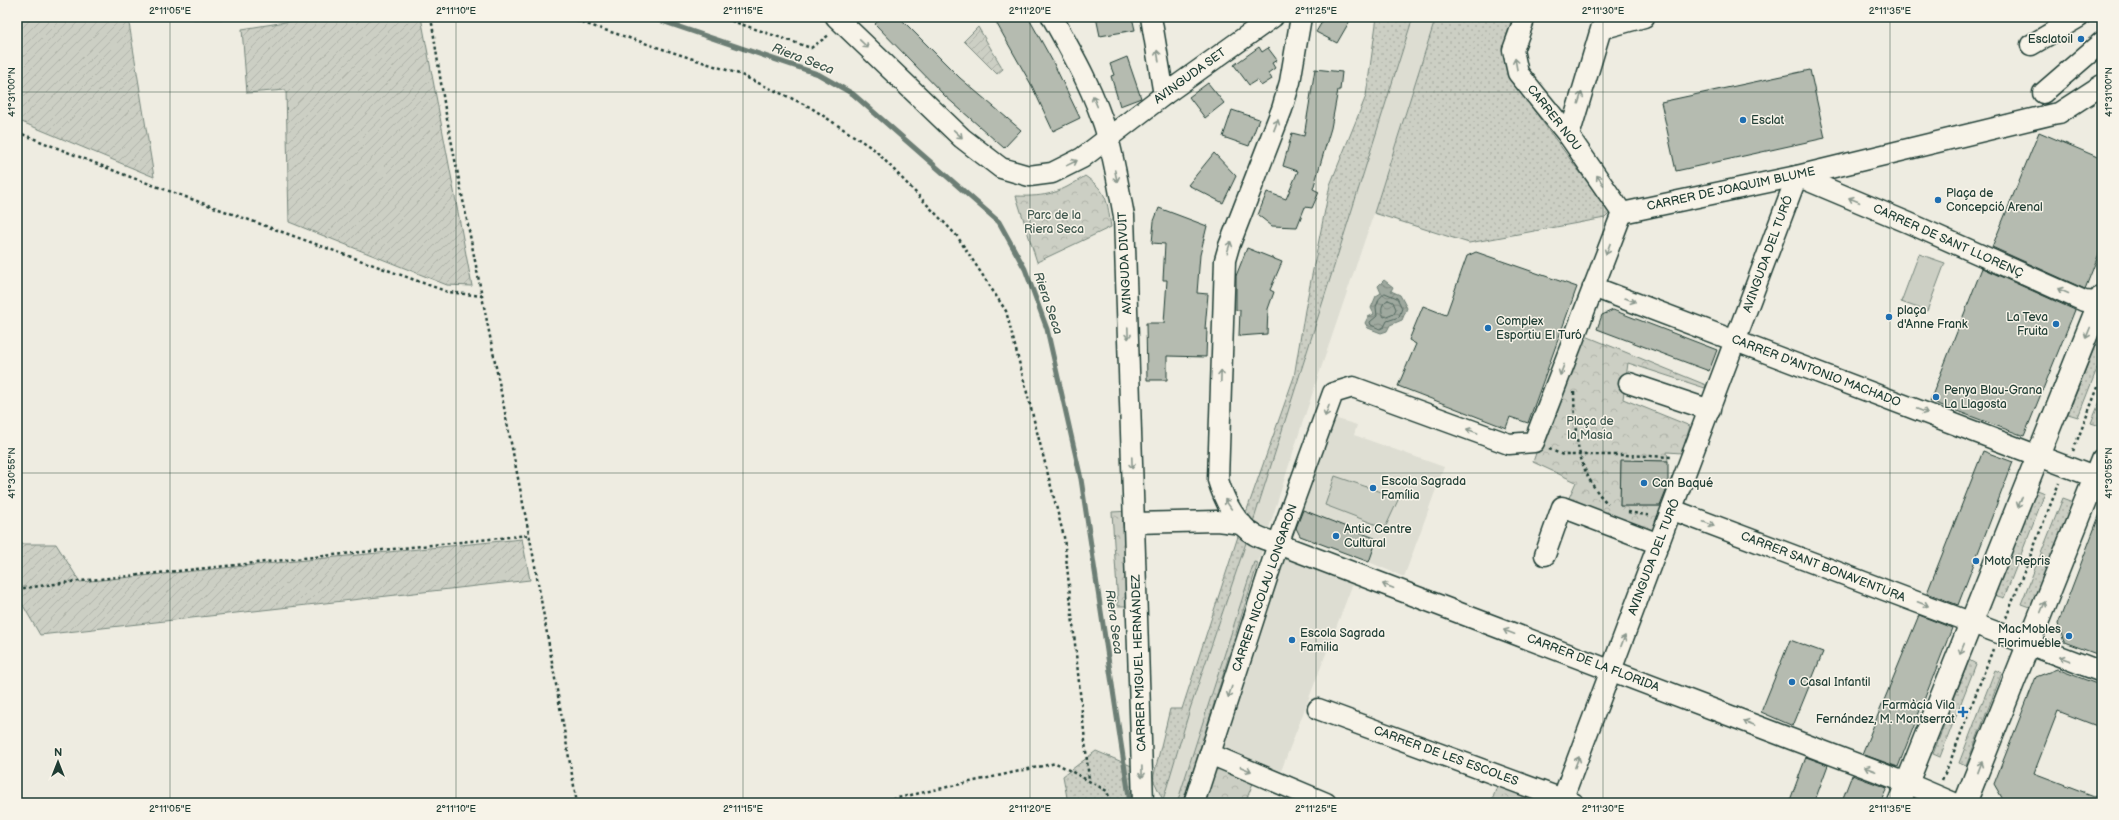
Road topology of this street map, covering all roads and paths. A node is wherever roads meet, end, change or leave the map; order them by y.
1 (431, 17) edge
2 (565, 17) edge
3 (720, 17) edge
4 (1052, 17) edge
5 (1151, 17) edge
6 (1273, 17) edge
7 (1301, 17) edge
8 (1525, 17) edge
9 (1644, 17) edge
10 (2079, 17) edge
11 (840, 21) edge
12 (2102, 42) edge
13 (2031, 44) dead end
14 (2101, 86) edge
15 (2043, 93) dead end
16 (1164, 95) junction
17 (17, 132) edge
18 (1569, 136) junction
19 (1108, 138) junction
20 (1797, 176) junction
21 (1622, 213) junction
22 (1594, 287) junction
23 (482, 296) junction
24 (2101, 299) edge
25 (1736, 340) junction
26 (2102, 377) edge
27 (1629, 383) dead end
28 (1574, 389) dead end
29 (1710, 410) junction
30 (1563, 455) dead end
31 (1580, 455) junction
32 (2038, 456) junction
33 (1692, 458) junction
34 (2066, 466) junction
35 (2100, 472) edge
36 (1612, 509) dead end
37 (1626, 511) dead end
38 (1671, 514) junction
39 (1134, 523) junction
40 (1242, 524) junction
41 (530, 535) junction
42 (1278, 544) junction
43 (1659, 544) junction
44 (1545, 555) dead end
45 (17, 590) edge
46 (1972, 623) junction
47 (1999, 634) junction
48 (2027, 645) junction
49 (1612, 670) junction
50 (2102, 672) edge
51 (1318, 709) dead end
52 (1210, 754) junction
53 (1089, 780) junction
54 (1907, 783) junction
55 (1935, 794) junction
56 (1566, 802) edge
57 (577, 803) edge
58 (875, 803) edge
59 (1111, 803) edge
60 (1143, 803) edge
61 (1194, 803) edge
62 (1326, 803) edge
63 (1899, 803) edge
64 (1954, 803) edge
65 (1965, 803) edge

1 - 23 path
2 - 53 path
3 - 11 path
19 -> 4 street, AVINGUDA DIVUIT
16 -> 5 street
6 - 16 street, AVINGUDA SET
40 -> 7 street, CARRER DE LA FLORIDA
18 -> 8 street, CARRER NOU
18 -> 9 street
10 - 13 street
11 -> 19 street, AVINGUDA SET
12 - 15 street
14 - 20 street, CARRER DE JOAQUIM BLUME
16 - 19 street, AVINGUDA SET
17 - 23 path
21 -> 18 street, CARRER NOU
19 -> 39 street, AVINGUDA DIVUIT
20 - 21 street, CARRER DE JOAQUIM BLUME
24 -> 20 street, CARRER DE SANT LLORENÇ
20 - 25 street, AVINGUDA DEL TURÓ
21 -> 22 street
22 -> 25 street, CARRER D'ANTONIO MACHADO
22 -> 42 street, CARRER NICOLAU LONGARON
23 - 41 path
24 -> 32 main road
25 - 29 street, AVINGUDA DEL TURÓ
25 -> 32 street, CARRER D'ANTONIO MACHADO
26 - 34 path
27 - 29 street
28 - 31 path
29 - 33 street, AVINGUDA DEL TURÓ
30 - 31 path
31 - 33 path
31 - 36 path
32 - 34 street, CARRER D'ANTONIO MACHADO
32 -> 46 main road
33 - 38 street, AVINGUDA DEL TURÓ
34 - 35 street, CARRER D'ANTONIO MACHADO
34 - 47 path
48 -> 35 main road
37 - 38 path
38 - 43 street, AVINGUDA DEL TURÓ
38 -> 46 street, CARRER SANT BONAVENTURA
39 - 40 street
39 -> 60 street, CARRER MIGUEL HERNÁNDEZ
40 - 42 street, CARRER DE LA FLORIDA
41 - 45 path
41 - 57 path
49 -> 42 street, CARRER DE LA FLORIDA
42 -> 52 street, CARRER NICOLAU LONGARON
43 - 44 street
49 -> 43 street, AVINGUDA DEL TURÓ
46 - 47 street, CARRER SANT BONAVENTURA
46 -> 54 main road
47 - 48 street, CARRER SANT BONAVENTURA
47 - 55 path
50 -> 48 street, CARRER SANT BONAVENTURA
65 -> 48 main road
54 -> 49 street, CARRER DE LA FLORIDA
56 -> 49 street, AVINGUDA DEL TURÓ
51 - 56 street, CARRER DE LES ESCOLES
52 - 61 street, CARRER NICOLAU LONGARON
52 -> 62 street
53 - 58 path
53 - 59 path
54 - 55 street, CARRER DE LA FLORIDA
54 - 63 main road
55 - 64 street, CARRER DE LA FLORIDA

